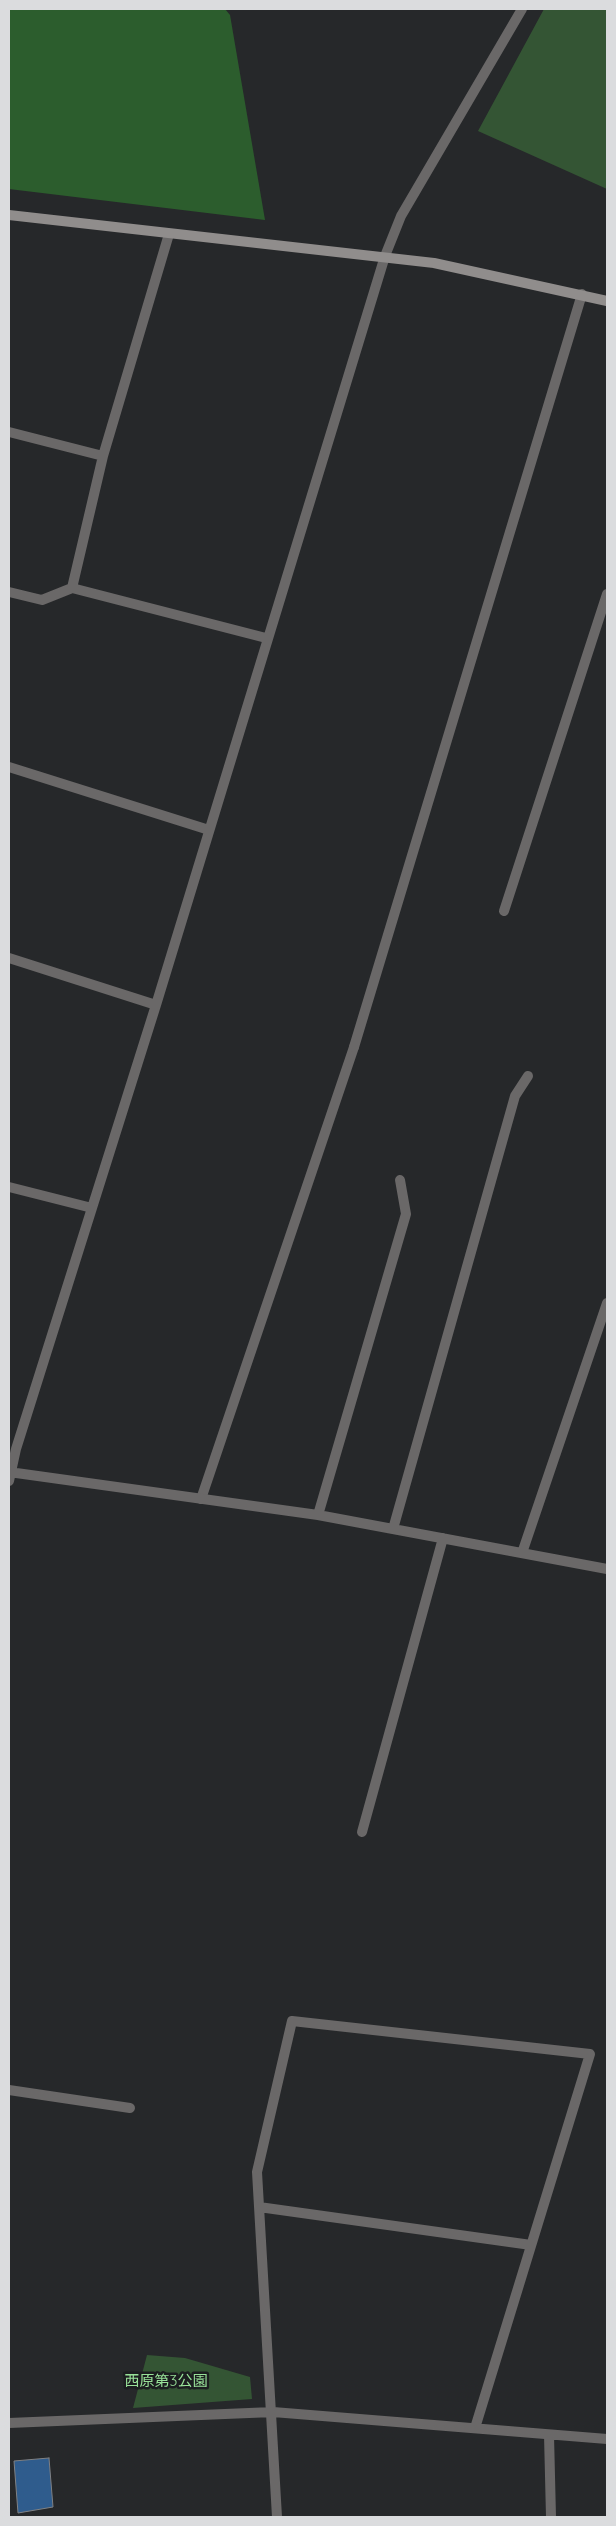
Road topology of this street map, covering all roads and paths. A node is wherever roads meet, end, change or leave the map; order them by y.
1 (522, 9) edge
2 (9, 216) edge
3 (169, 234) junction
4 (385, 256) junction
5 (582, 294) junction
6 (607, 301) edge
7 (9, 432) edge
8 (103, 456) junction
9 (72, 588) junction
10 (9, 592) edge
11 (607, 594) edge
12 (266, 638) junction
13 (9, 768) edge
14 (209, 830) junction
15 (504, 911) dead end
16 (9, 958) edge
17 (156, 1005) junction
18 (528, 1076) dead end
19 (400, 1180) dead end
20 (9, 1187) edge
21 (92, 1208) junction
22 (607, 1303) edge
23 (10, 1475) edge
24 (201, 1499) junction
25 (318, 1516) junction
26 (393, 1529) junction
27 (443, 1538) junction
28 (522, 1553) junction
29 (607, 1569) edge
30 (362, 1832) dead end
31 (9, 2090) edge
32 (130, 2108) dead end
33 (259, 2207) junction
34 (531, 2245) junction
35 (273, 2412) junction
36 (9, 2423) edge
37 (475, 2428) junction
38 (549, 2435) junction
39 (607, 2439) edge
40 (277, 2517) edge
41 (551, 2517) edge

1 - 4 street
2 - 3 street
3 - 4 street
3 - 8 street
4 - 5 street
4 - 12 street
5 - 6 street
5 - 24 street
7 - 8 street
8 - 9 street
9 - 10 street
9 - 12 street
11 - 15 street
12 - 14 street
13 - 14 street
14 - 17 street
16 - 17 street
17 - 21 street
18 - 26 street
19 - 25 street
20 - 21 street
21 - 23 street
22 - 28 street
23 - 24 street
24 - 25 street
25 - 26 street
26 - 27 street
27 - 28 street
27 - 30 street
28 - 29 street
31 - 32 street
33 - 34 street
33 - 34 street
33 - 35 street
34 - 37 street
35 - 36 street
35 - 37 street
35 - 40 street
37 - 38 street
38 - 39 street
38 - 41 street

